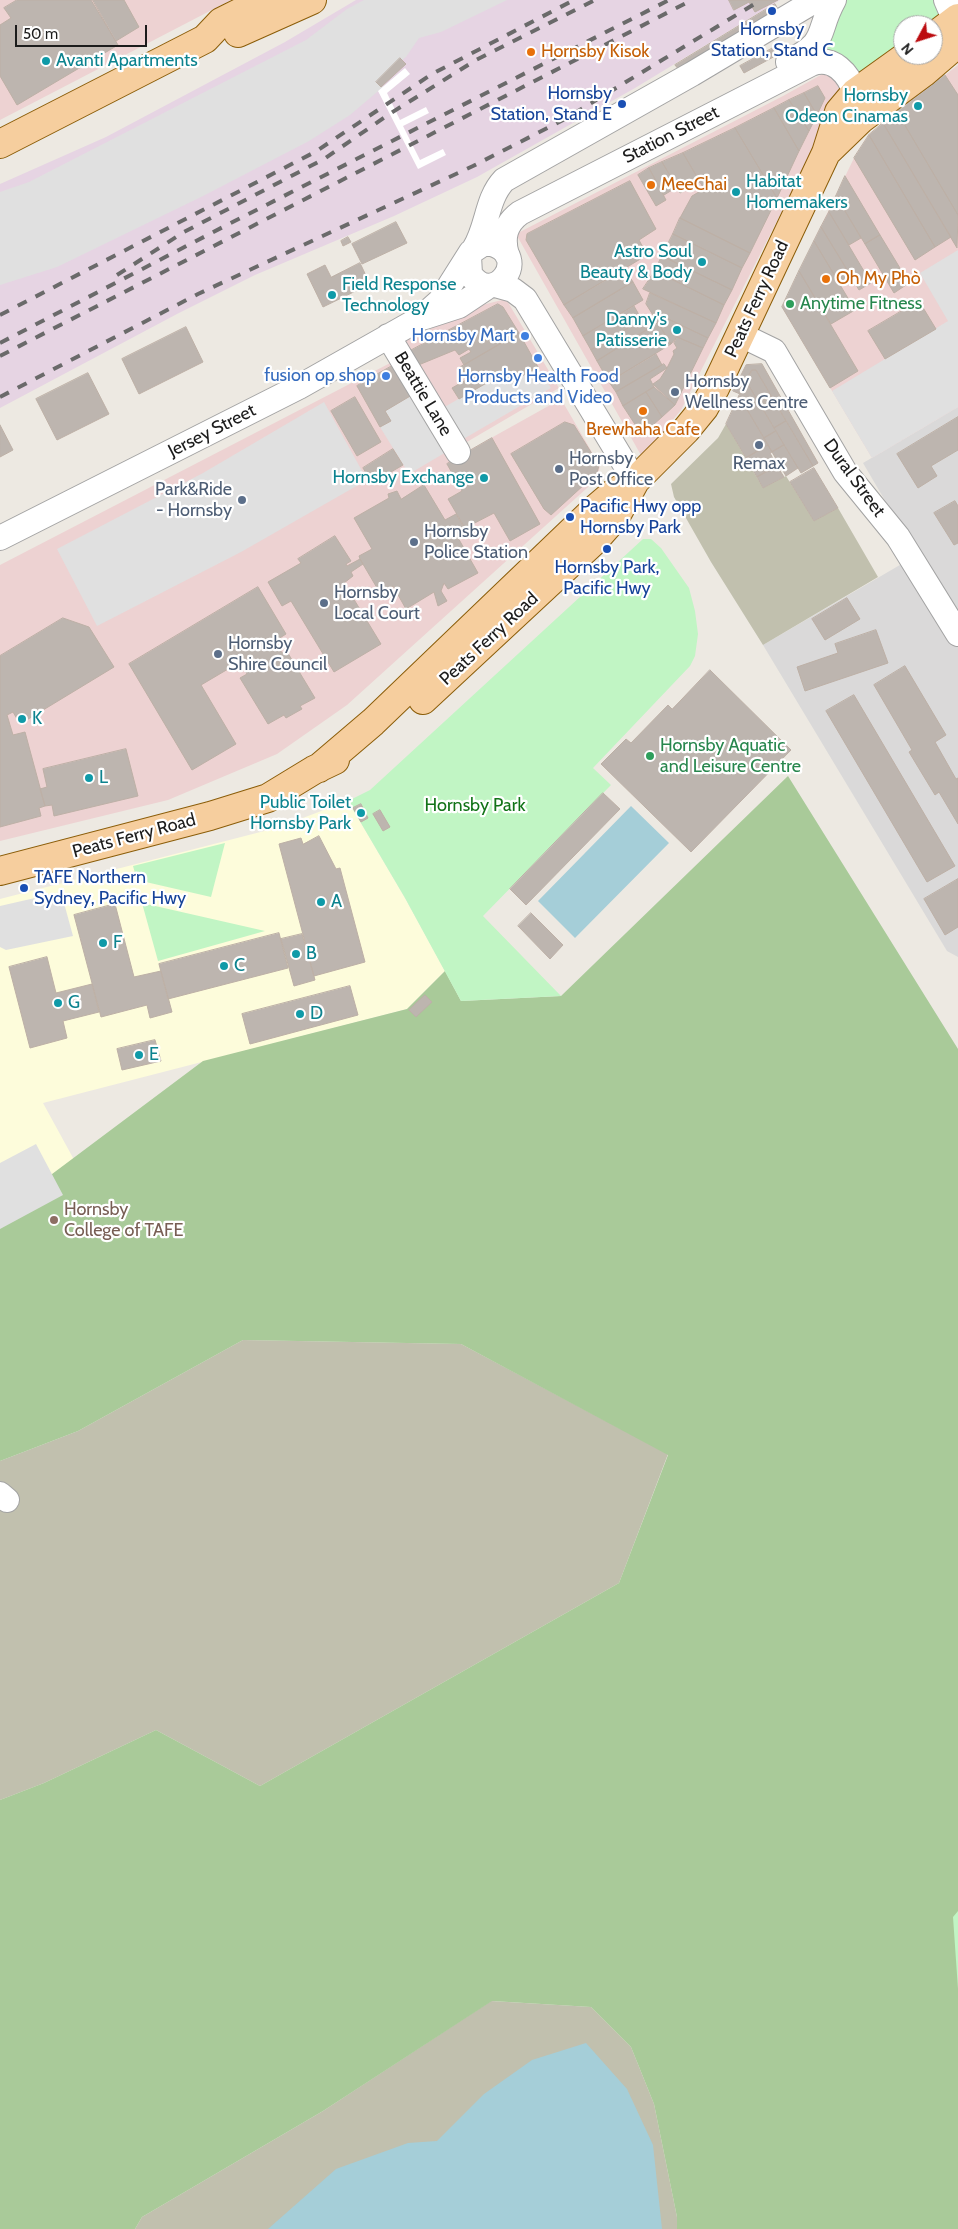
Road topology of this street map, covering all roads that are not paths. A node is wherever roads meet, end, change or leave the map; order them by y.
1 (265, 0) edge
2 (312, 0) edge
3 (816, 0) edge
4 (834, 0) edge
5 (952, 29) edge
6 (943, 38) edge
7 (205, 40) junction
8 (915, 65) edge
9 (915, 65) edge
10 (855, 93) junction
11 (0, 144) edge
12 (826, 153) junction
13 (475, 246) junction
14 (508, 257) junction
15 (492, 285) junction
16 (528, 305) junction
17 (420, 318) junction
18 (741, 335) junction
19 (388, 336) junction
20 (458, 452) dead end
21 (635, 482) junction
22 (0, 538) edge
23 (958, 634) edge
24 (0, 871) edge

1 - 7 main road
2 - 7 main road
3 - 13 street
4 - 13 street, Station Street
5 - 6 main road, Peats Ferry Road
7 - 11 main road
8 - 10 main road
9 - 12 main road, Peats Ferry Road
10 - 12 main road, Peats Ferry Road
10 - 14 street, Station Street
12 - 18 main road, Peats Ferry Road
13 - 14 street
13 - 15 street
13 - 17 street, Jersey Street
14 - 15 street
14 - 16 street
15 - 16 street
15 - 17 street, Jersey Street
16 - 21 street
17 - 19 street, Jersey Street
18 - 21 main road, Peats Ferry Road
18 - 23 street, Dural Street
19 - 20 street, Beattie Lane
19 - 22 street, Jersey Street
21 - 24 main road, Peats Ferry Road

